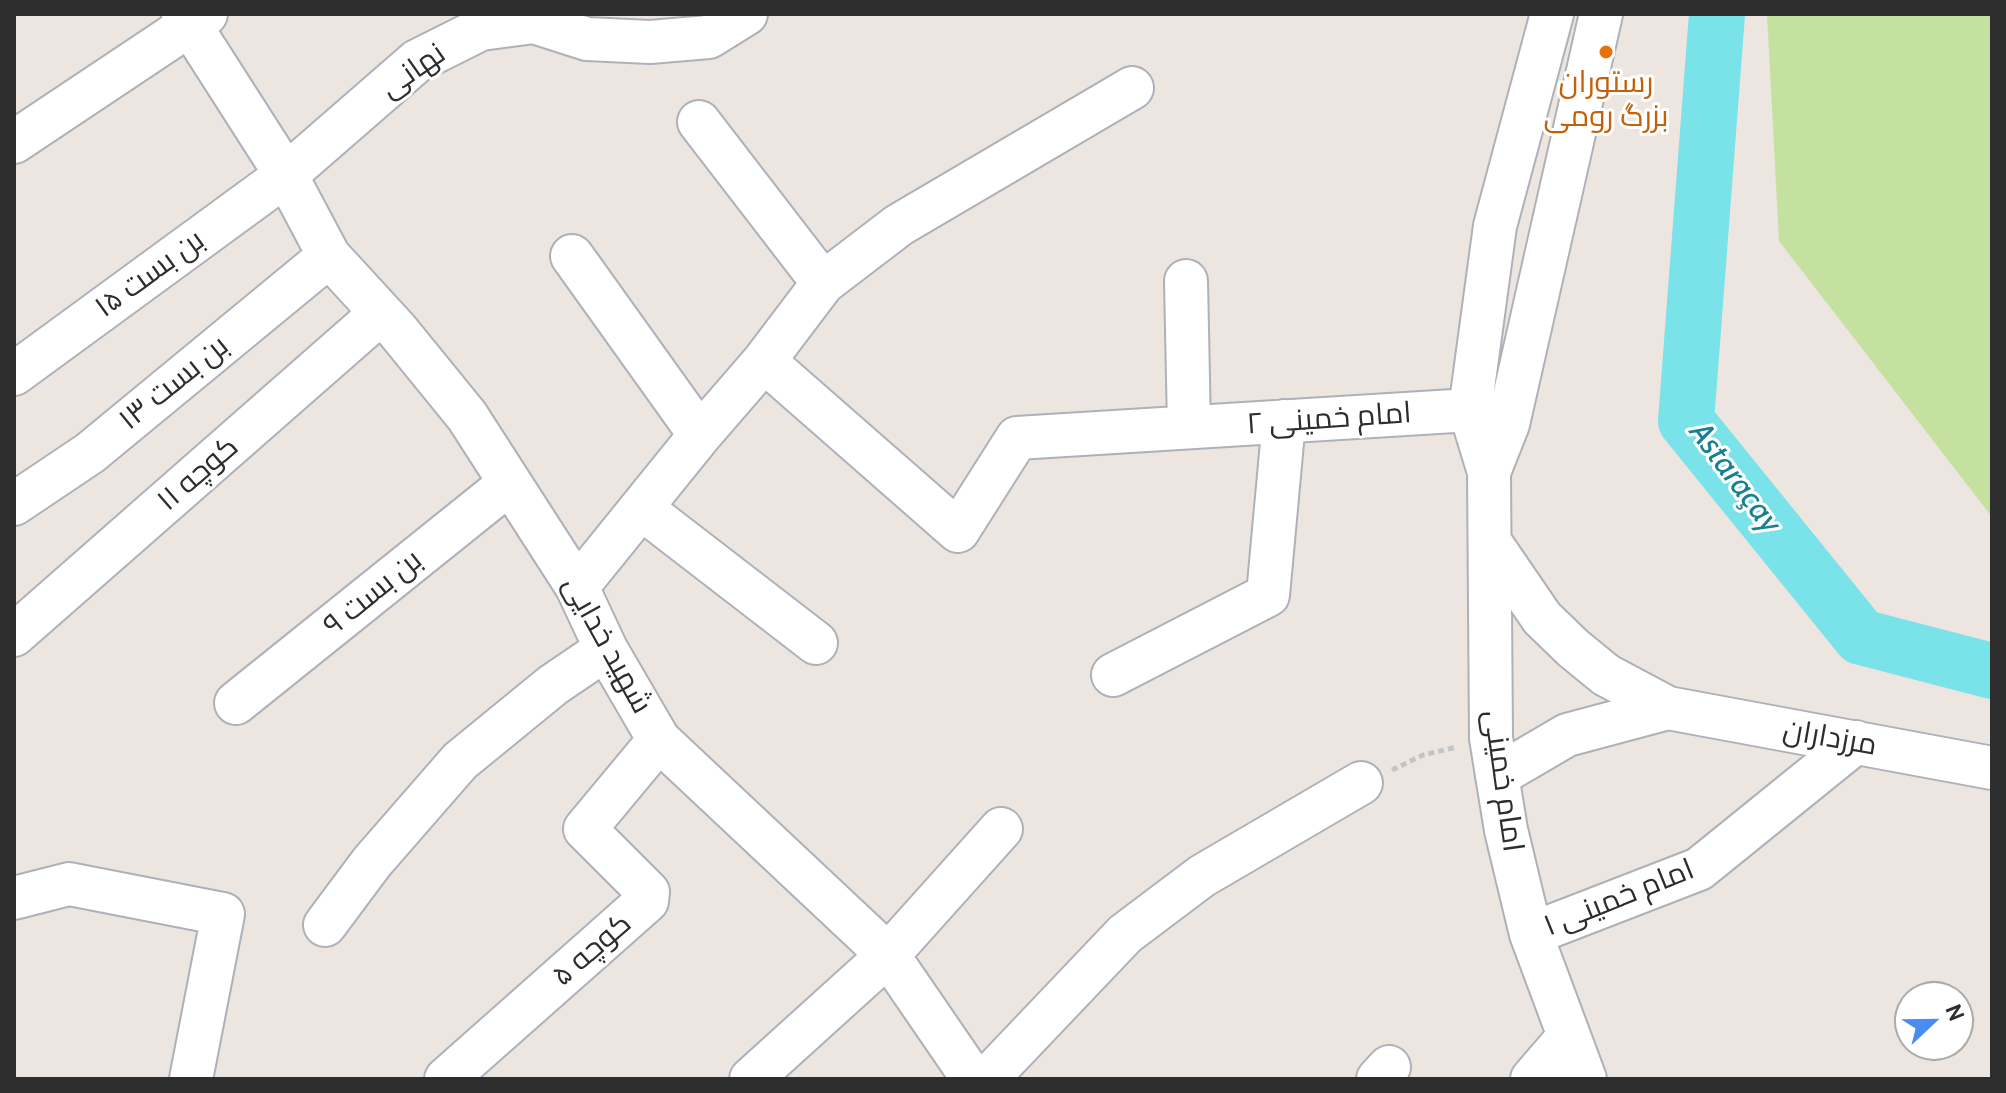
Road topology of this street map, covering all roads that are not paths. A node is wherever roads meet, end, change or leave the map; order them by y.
1 (746, 14) edge
2 (1552, 14) edge
3 (1601, 14) edge
4 (193, 18) edge
5 (560, 23) edge
6 (1132, 88) dead end
7 (699, 122) dead end
8 (14, 142) edge
9 (286, 175) junction
10 (329, 256) junction
11 (572, 256) dead end
12 (1186, 281) dead end
13 (823, 283) junction
14 (381, 313) junction
15 (764, 361) junction
16 (14, 374) edge
17 (1470, 410) junction
18 (1284, 421) junction
19 (1189, 427) junction
20 (700, 435) junction
21 (1489, 472) junction
22 (510, 483) junction
23 (14, 504) edge
24 (641, 508) junction
25 (1490, 542) junction
26 (577, 587) junction
27 (14, 635) edge
28 (816, 643) dead end
29 (606, 649) junction
30 (1113, 675) dead end
31 (236, 703) dead end
32 (1668, 708) junction
33 (659, 740) junction
34 (1856, 742) junction
35 (1494, 757) junction
36 (1992, 768) edge
37 (1361, 783) road end
38 (1001, 829) dead end
39 (14, 898) edge
40 (325, 925) dead end
41 (1531, 934) junction
42 (888, 955) junction
43 (1569, 1036) junction
44 (191, 1079) edge
45 (446, 1079) edge
46 (751, 1079) edge
47 (973, 1079) edge
48 (987, 1079) edge
49 (1532, 1079) edge
50 (1585, 1079) edge

1 - 5 street, نهانی
2 - 17 street, امام خمینی
3 - 21 street, امام خمینی
4 - 8 street
4 - 9 street, شهید خدایی
5 - 9 street, نهانی
6 - 13 street
7 - 13 street
9 - 10 street, شهید خدایی
9 - 16 street, بن بست ۱۵
10 - 14 street, شهید خدایی
10 - 23 street, بن بست ۱۳
11 - 20 street
12 - 19 street
13 - 15 street
14 - 22 street, شهید خدایی
14 - 27 street, کوچه ۱۱
15 - 19 street, امام خمینی ۲
15 - 20 street
17 - 18 street, امام خمینی ۲
17 - 21 street, امام خمینی
18 - 19 street, امام خمینی ۲
18 - 30 street
20 - 24 street
21 - 25 street, امام خمینی
22 - 26 street, شهید خدایی
22 - 31 street, بن بست ۹
24 - 26 street
24 - 28 street
25 - 32 street, مرزداران
25 - 35 street, امام خمینی
26 - 29 street, شهید خدایی
29 - 33 street, شهید خدایی
29 - 40 street
32 - 34 street, مرزداران
32 - 35 street, مرزداران
33 - 42 street, شهید خدایی
33 - 45 street, کوچه ۵
34 - 36 street, مرزداران
34 - 41 street, امام خمینی ۱
35 - 41 street, امام خمینی
37 - 48 street
38 - 42 street
39 - 44 street
41 - 43 street, امام خمینی
42 - 46 street
42 - 47 street, شهید خدایی
43 - 49 street
43 - 50 street, امام خمینی

